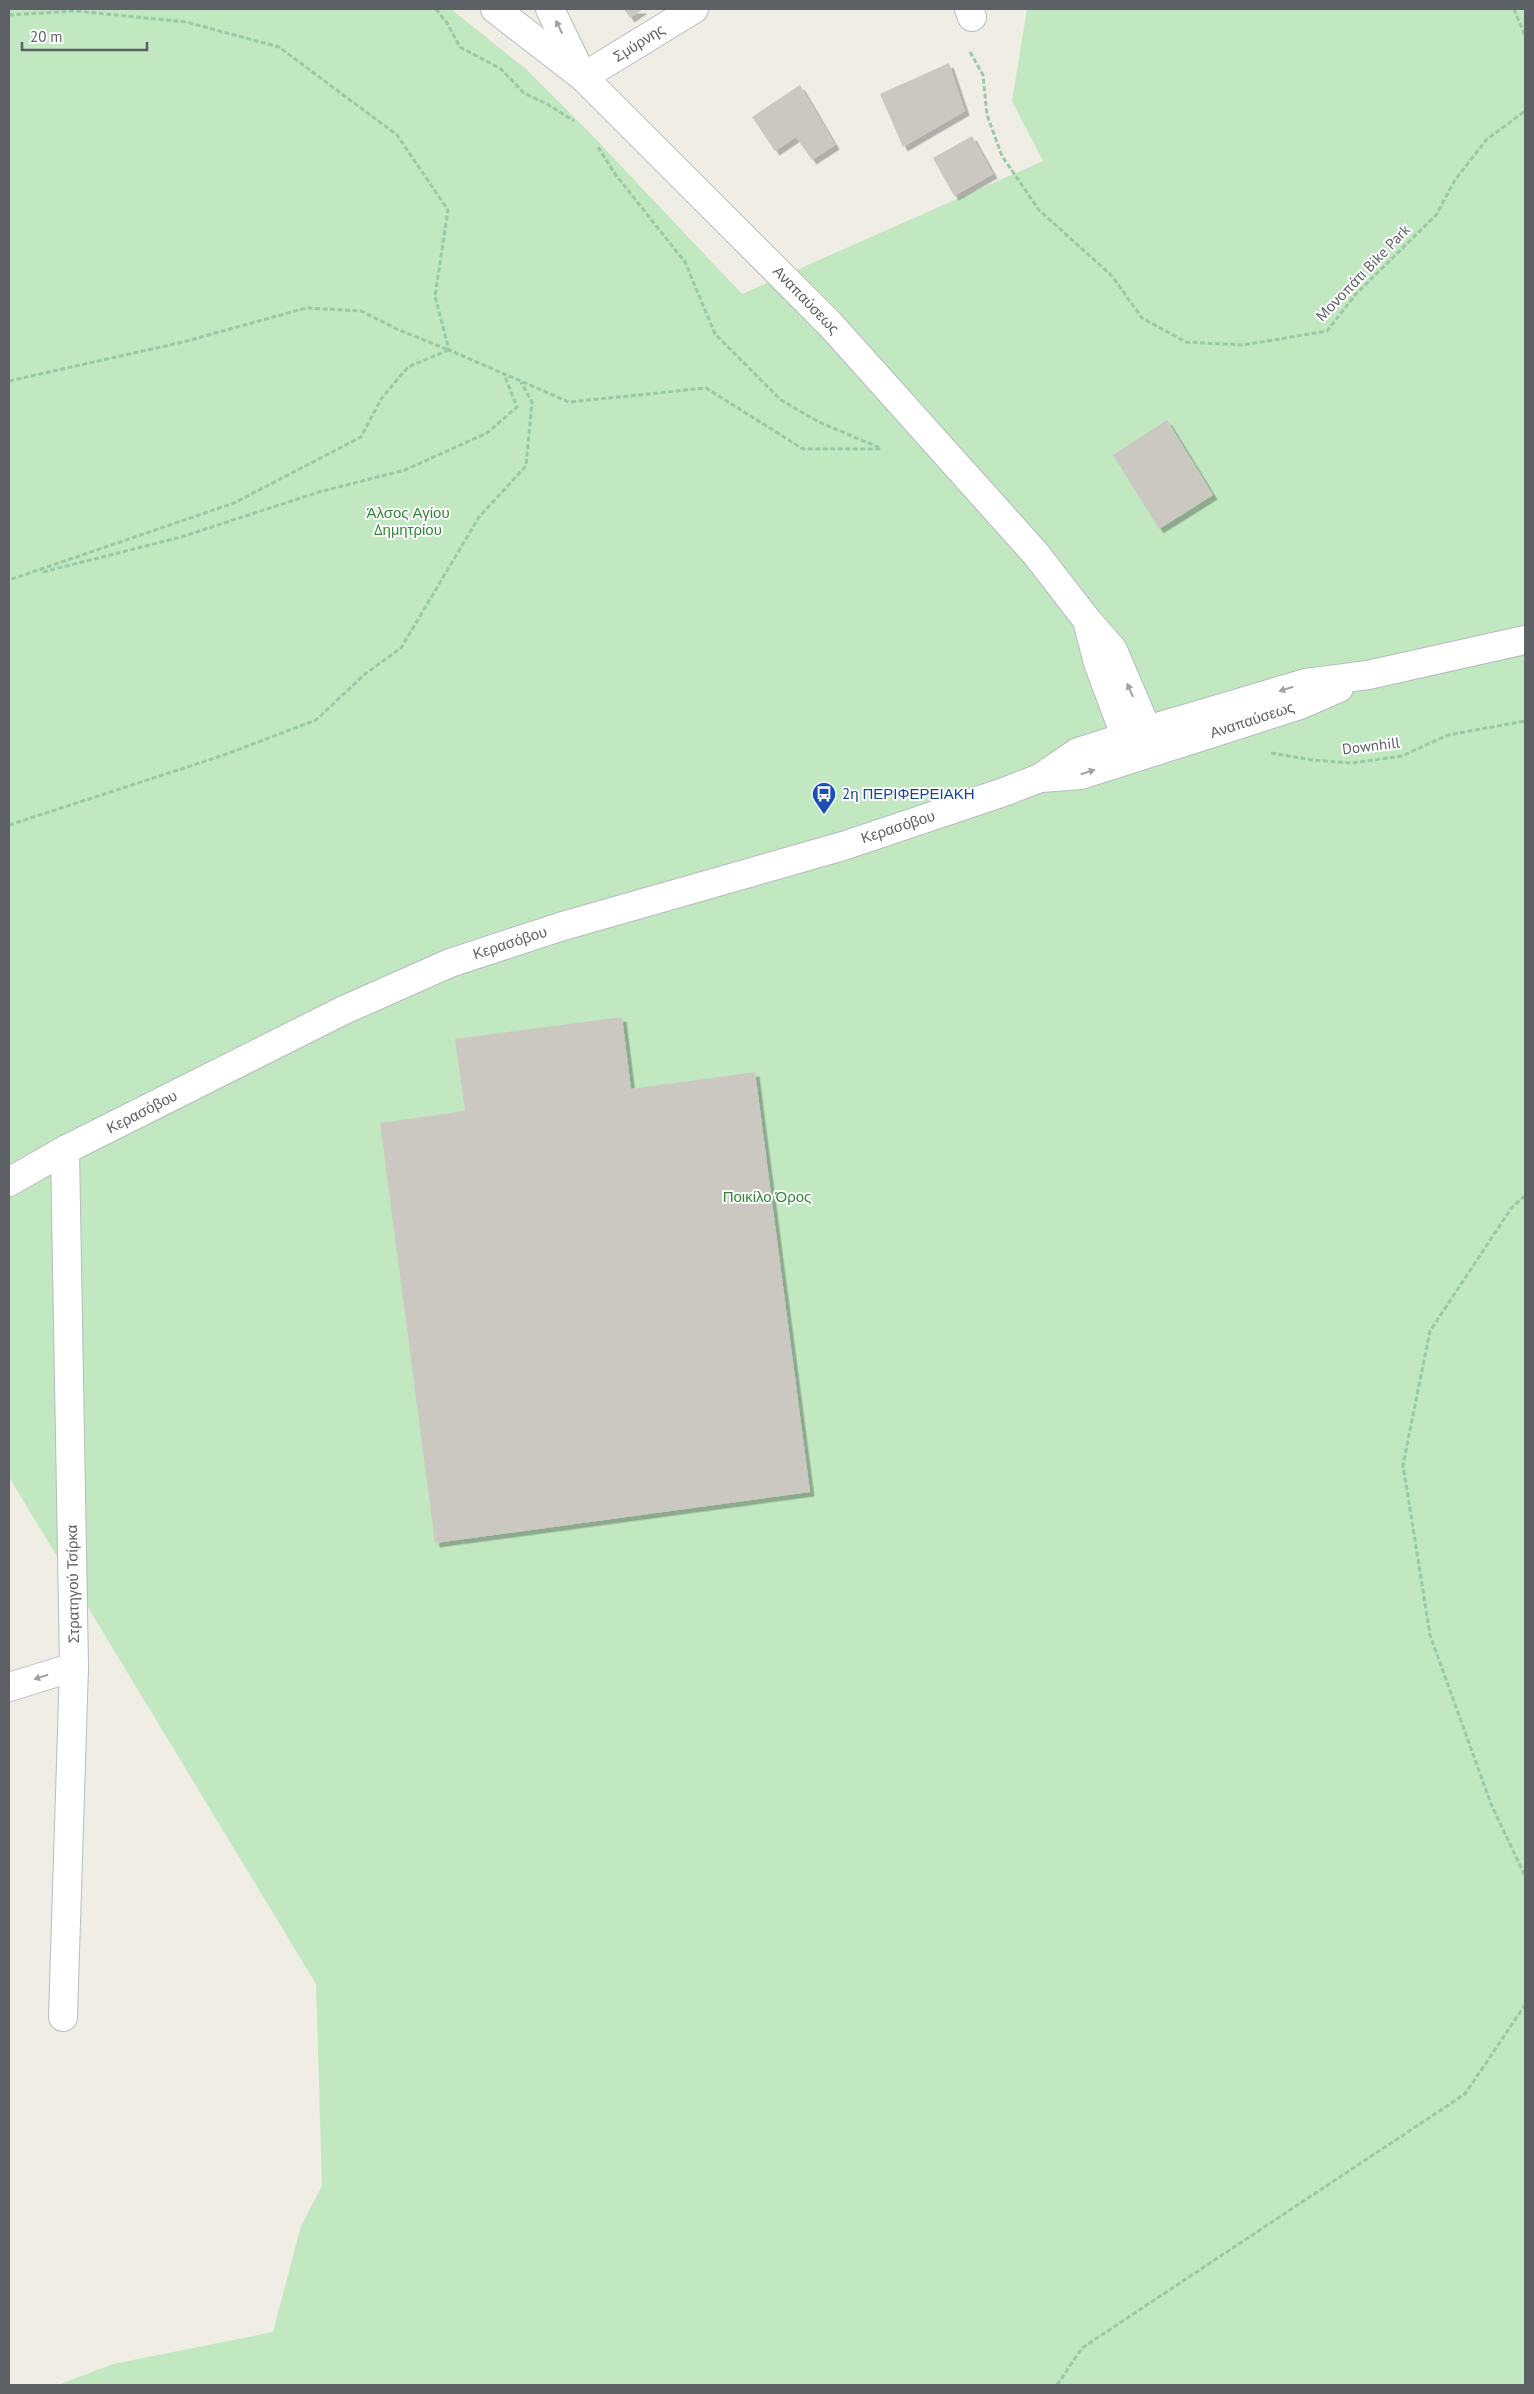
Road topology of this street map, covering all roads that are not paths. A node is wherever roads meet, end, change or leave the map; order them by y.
1 (495, 9) edge
2 (550, 9) edge
3 (694, 9) edge
4 (583, 77) junction
5 (1525, 640) edge
6 (1140, 744) junction
7 (66, 1150) junction
8 (9, 1182) edge
9 (74, 1667) junction
10 (9, 1687) edge
11 (63, 2018) dead end

1 - 4 street, Αναπαύσεως
4 -> 2 street
3 - 4 street, Σμύρνης
4 - 6 street, Αναπαύσεως
5 - 6 street, Αναπαύσεως
6 - 7 street, Κερασόβου
7 - 8 street, Κερασόβου
7 - 9 street, Στρατηγού Τσίρκα
9 -> 10 street
9 - 11 street, Στρατηγού Τσίρκα

